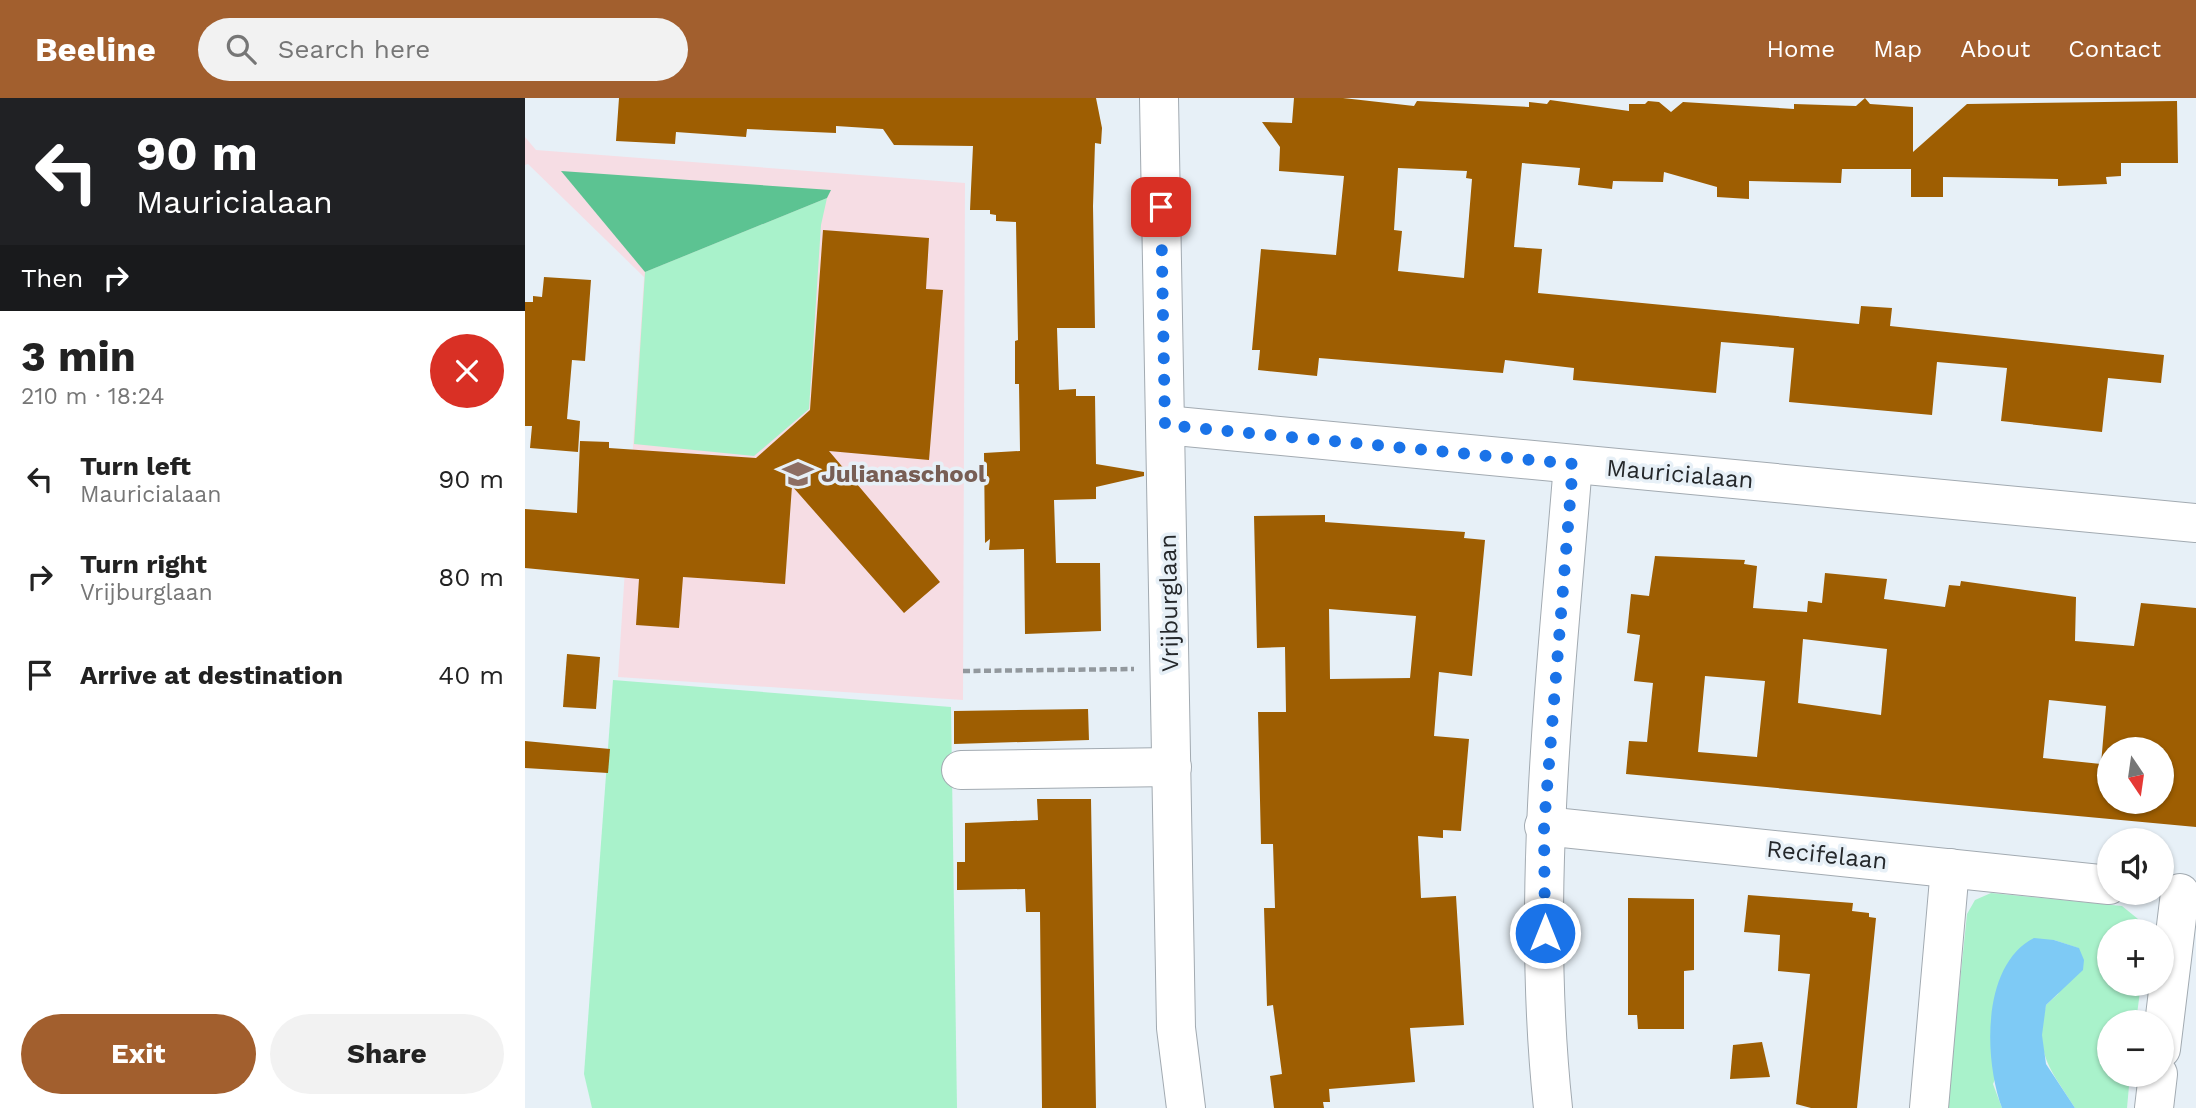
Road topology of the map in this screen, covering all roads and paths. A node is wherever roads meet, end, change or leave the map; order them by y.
1 (1159, 98) edge
2 (1165, 425) junction
3 (1573, 464) junction
4 (2196, 523) edge
5 (1170, 669) junction
6 (963, 671) dead end
7 (1172, 767) junction
8 (961, 771) dead end
9 (1544, 826) junction
10 (1950, 867) junction
11 (2097, 884) edge
12 (2179, 893) edge
13 (2166, 1010) edge
14 (2156, 1087) edge
15 (1186, 1108) edge
16 (1553, 1108) edge
17 (1929, 1108) edge
18 (2154, 1108) edge

1 - 2 street, Vrijburglaan
2 - 3 street, Mauricialaan
2 - 5 street, Vrijburglaan
3 - 4 street, Mauricialaan
3 - 9 street
5 - 6 path
5 - 7 street, Vrijburglaan
7 - 8 street
7 - 15 street, Vrijburglaan
9 - 10 street, Recifelaan
9 - 16 street
10 - 11 street, Recifelaan
10 - 17 street
12 - 13 street
14 - 18 street

